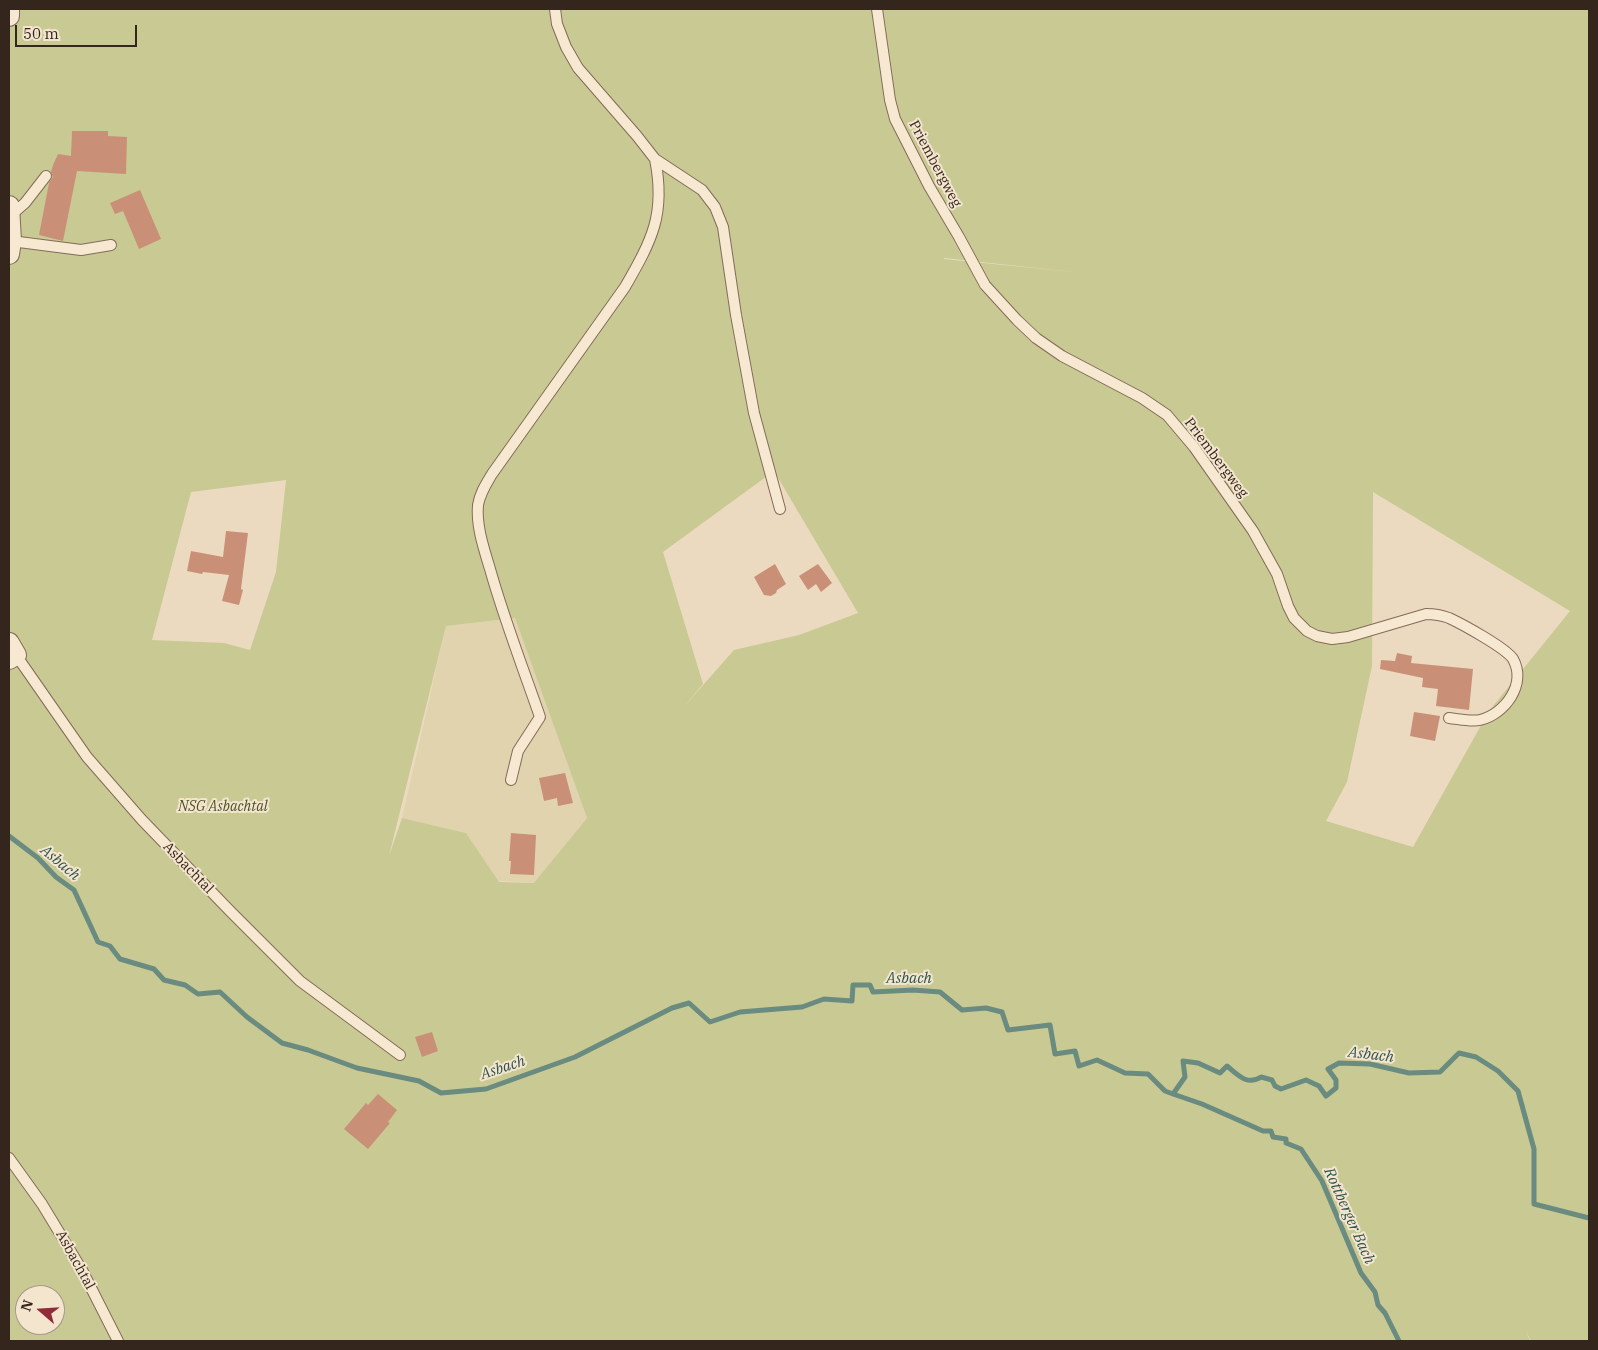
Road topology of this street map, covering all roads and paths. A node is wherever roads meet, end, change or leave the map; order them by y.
1 (9, 9) edge
2 (555, 9) edge
3 (877, 9) edge
4 (9, 16) edge
5 (655, 159) junction
6 (46, 176) dead end
7 (9, 211) edge
8 (111, 246) dead end
9 (10, 247) edge
10 (780, 509) dead end
11 (11, 652) edge
12 (1449, 718) dead end
13 (511, 780) dead end
14 (400, 1055) dead end
15 (9, 1158) edge
16 (118, 1341) edge

1 - 4 street
2 - 5 lane
3 - 12 lane, Priembergweg
5 - 10 lane
5 - 13 lane
6 - 7 lane
7 - 9 street
8 - 9 lane
11 - 14 lane, Asbachtal
15 - 16 lane, Asbachtal

